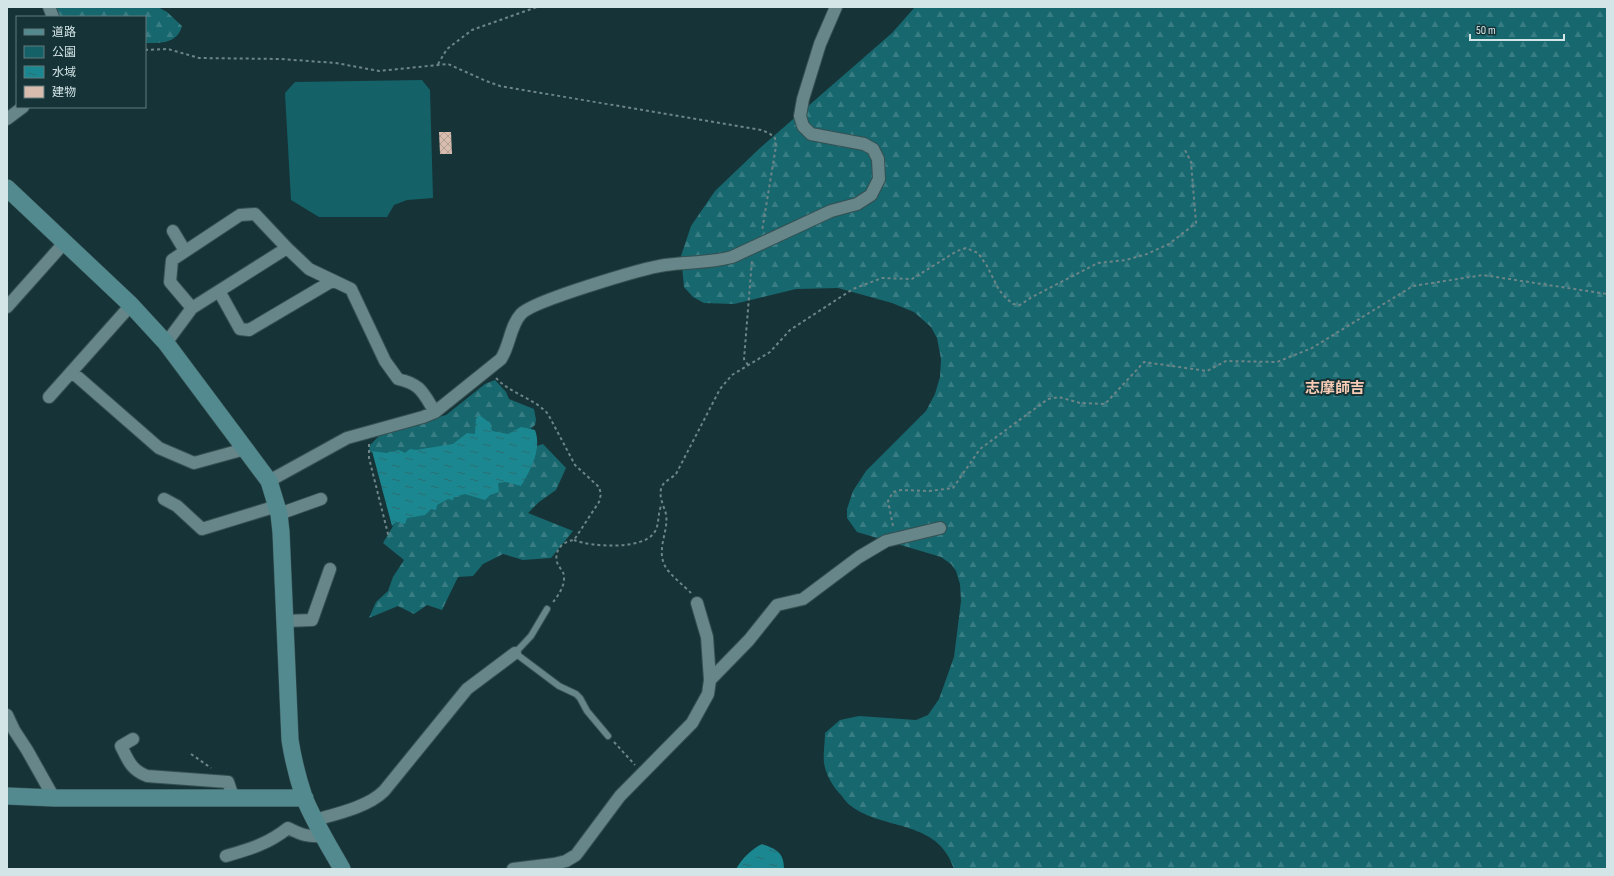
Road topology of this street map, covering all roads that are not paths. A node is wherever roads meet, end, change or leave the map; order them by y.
1 (48, 7) edge
2 (836, 7) edge
3 (52, 16) edge
4 (21, 108) edge
5 (7, 120) edge
6 (7, 188) edge
7 (173, 231) dead end
8 (65, 242) junction
9 (287, 248) junction
10 (185, 251) junction
11 (332, 280) junction
12 (219, 291) junction
13 (132, 305) junction
14 (7, 307) edge
15 (192, 308) junction
16 (166, 342) junction
17 (72, 372) junction
18 (49, 397) dead end
19 (435, 412) junction
20 (245, 449) junction
21 (269, 481) junction
22 (164, 499) dead end
23 (321, 499) dead end
24 (278, 510) junction
25 (940, 528) dead end
26 (330, 569) dead end
27 (697, 604) road end
28 (547, 609) road end
29 (284, 621) junction
30 (515, 653) junction
31 (710, 680) junction
32 (7, 715) edge
33 (608, 736) road end
34 (133, 739) dead end
35 (7, 796) edge
36 (233, 797) junction
37 (54, 798) junction
38 (304, 798) junction
39 (314, 820) junction
40 (323, 836) junction
41 (226, 856) dead end
42 (555, 867) edge
43 (342, 869) edge
44 (513, 869) edge

1 - 3 street
2 - 19 street
4 - 5 street
6 - 8 street
7 - 10 street
8 - 13 street
8 - 14 street
9 - 10 street
9 - 11 street
9 - 12 street
10 - 15 street
11 - 12 street
11 - 19 street
12 - 15 street
13 - 16 street
13 - 17 street
15 - 16 street
16 - 20 street
17 - 18 street
17 - 20 street
19 - 21 street
20 - 21 street
21 - 24 street
22 - 24 street
23 - 24 street
24 - 29 street
25 - 31 street
26 - 29 street
27 - 31 street
28 - 30 lane
29 - 38 street
30 - 33 lane
30 - 39 street
31 - 42 street
32 - 37 street
34 - 36 street
35 - 37 street
36 - 37 street
36 - 38 street
38 - 39 street
39 - 40 street
40 - 41 street
40 - 43 street
42 - 44 street

